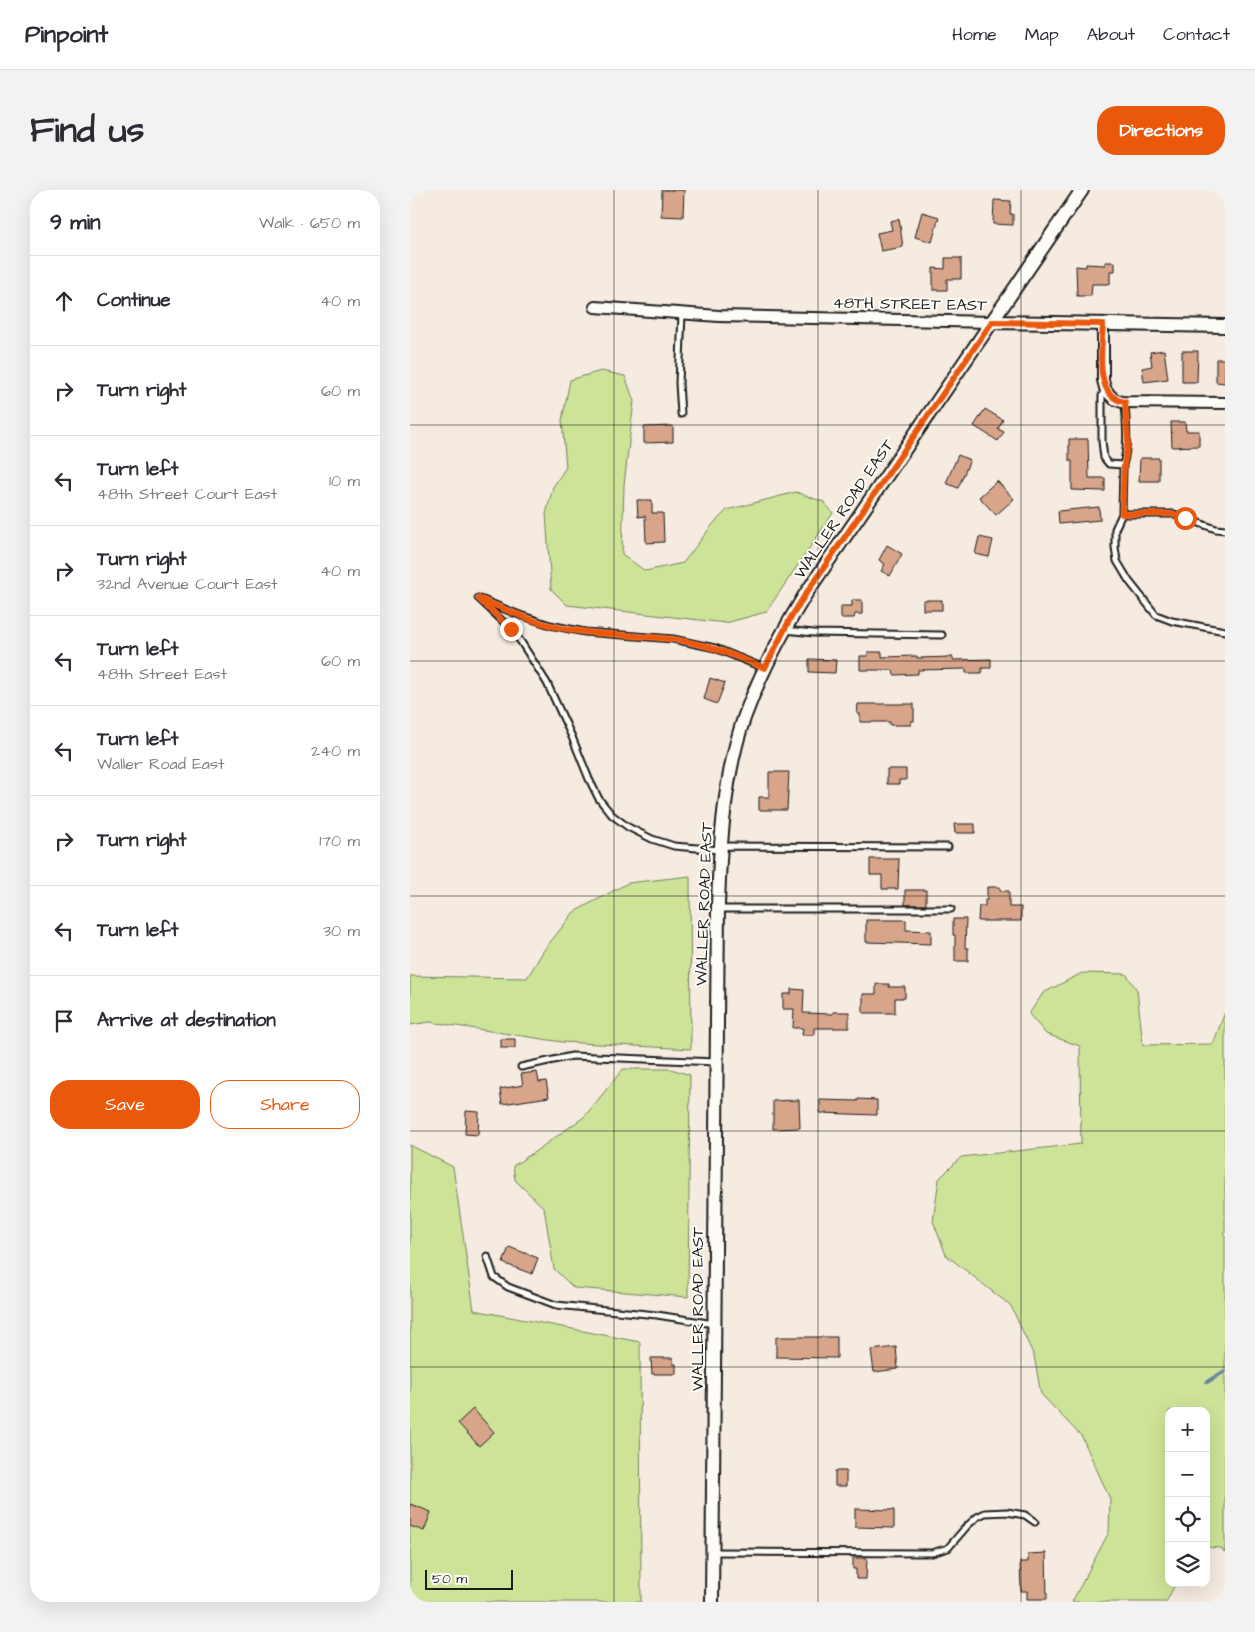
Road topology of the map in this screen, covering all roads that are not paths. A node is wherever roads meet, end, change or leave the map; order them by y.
1 (1082, 190) edge
2 (595, 307) dead end
3 (682, 314) junction
4 (992, 322) junction
5 (1103, 324) junction
6 (1225, 326) edge
7 (1107, 391) junction
8 (1125, 402) junction
9 (1225, 403) edge
10 (681, 414) dead end
11 (1124, 465) junction
12 (1122, 514) junction
13 (1225, 530) edge
14 (784, 630) junction
15 (1225, 631) edge
16 (942, 635) dead end
17 (765, 668) junction
18 (948, 847) dead end
19 (720, 848) junction
20 (718, 909) junction
21 (952, 909) dead end
22 (716, 1062) junction
23 (521, 1067) dead end
24 (486, 1256) dead end
25 (714, 1324) junction
26 (1035, 1522) dead end
27 (713, 1552) junction
28 (712, 1602) edge

1 - 4 street, WALLER ROAD EAST
2 - 3 street, 48TH STREET EAST
3 - 4 street, 48TH STREET EAST
3 - 10 lane
4 - 5 street, 48TH STREET EAST
4 - 14 street, WALLER ROAD EAST
5 - 6 street, 48TH STREET EAST
5 - 7 street
7 - 8 street
7 - 11 lane
8 - 9 street
8 - 11 lane
11 - 12 lane
12 - 13 lane
12 - 15 lane
14 - 16 lane
14 - 17 street, WALLER ROAD EAST
17 - 19 street, WALLER ROAD EAST
17 - 19 lane
18 - 19 lane
19 - 20 street, WALLER ROAD EAST
20 - 21 lane
20 - 22 street, WALLER ROAD EAST
22 - 23 lane
22 - 25 street, WALLER ROAD EAST
24 - 25 lane
25 - 27 street, WALLER ROAD EAST
26 - 27 lane
27 - 28 street, WALLER ROAD EAST

